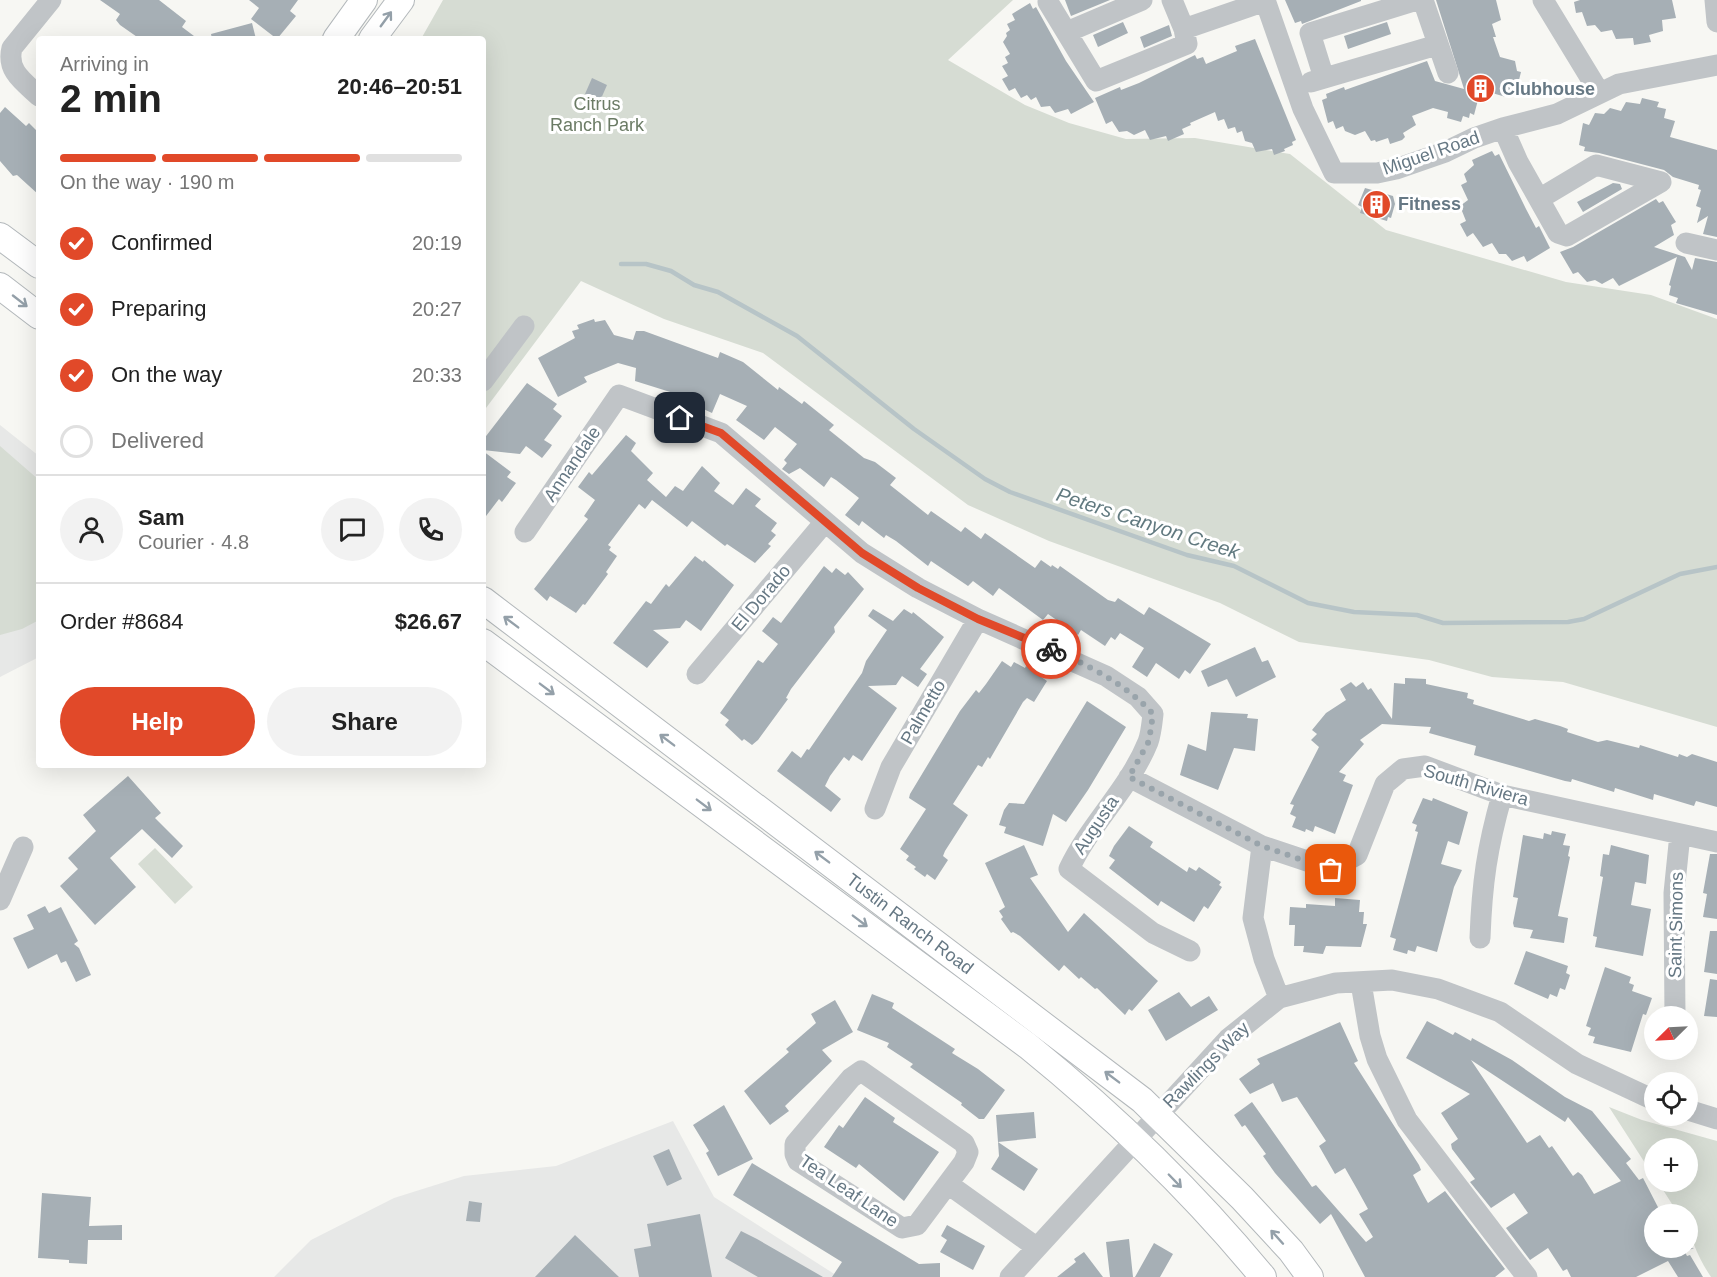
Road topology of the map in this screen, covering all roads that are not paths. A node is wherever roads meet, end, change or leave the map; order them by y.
1 (51, 0) edge
2 (364, 0) edge
3 (401, 0) edge
4 (1142, 0) edge
5 (1172, 0) edge
6 (1416, 0) edge
7 (1422, 0) edge
8 (1543, 0) edge
9 (1715, 0) edge
10 (1265, 1) edge
11 (1048, 2) dead end
12 (1717, 22) edge
13 (1184, 29) junction
14 (1067, 32) junction
15 (338, 36) edge
16 (374, 36) edge
17 (1437, 45) junction
18 (1717, 65) edge
19 (1448, 74) dead end
20 (1324, 78) junction
21 (1296, 87) junction
22 (1599, 92) junction
23 (36, 93) edge
24 (1503, 128) junction
25 (1539, 199) junction
26 (0, 236) edge
27 (1686, 243) dead end
28 (1717, 250) edge
29 (36, 264) edge
30 (0, 286) edge
31 (36, 314) edge
32 (524, 326) dead end
33 (486, 377) edge
34 (824, 523) junction
35 (525, 532) dead end
36 (486, 602) edge
37 (978, 619) junction
38 (486, 644) edge
39 (697, 674) dead end
40 (1129, 777) junction
41 (1502, 795) junction
42 (875, 809) dead end
43 (1680, 834) junction
44 (1717, 842) edge
45 (1262, 846) junction
46 (23, 847) dead end
47 (0, 900) edge
48 (1480, 938) dead end
49 (1190, 951) dead end
50 (1361, 983) junction
51 (1279, 998) junction
52 (1675, 1006) edge
53 (1644, 1095) edge
54 (1157, 1113) junction
55 (1698, 1113) edge
56 (1717, 1119) edge
57 (1134, 1139) junction
58 (948, 1184) junction
59 (1036, 1247) junction
60 (1010, 1277) edge
61 (1263, 1277) edge
62 (1310, 1277) edge
63 (1527, 1277) edge

1 - 23 street
2 - 15 main road
16 -> 3 main road
4 - 14 street
5 - 13 street
6 - 20 street
7 - 17 street
8 - 22 street
9 - 12 street
10 - 13 street
10 - 21 street, Miguel Road
11 - 14 street
13 - 14 street
17 - 19 street
17 - 20 street
18 - 22 street, Miguel Road
20 - 21 street
21 - 24 street, Miguel Road
22 - 24 street, Miguel Road
24 - 25 street
25 - 25 street
26 - 29 main road
27 - 28 street
30 -> 31 main road
32 - 33 street
34 - 35 street, Annandale
34 - 37 street
34 - 39 street, El Dorado
54 -> 36 main road, Tustin Ranch Road
37 - 40 street, Augusta
37 - 42 street, Palmetto
38 -> 57 main road, Tustin Ranch Road
40 - 45 street, South Riviera
40 - 49 street, Augusta
41 - 43 street, South Riviera
41 - 45 street, South Riviera
41 - 48 street
43 - 44 street, South Riviera
43 - 52 street, Saint Simons
45 - 51 street
46 - 47 street
50 - 51 street, Rawlings Way
50 - 53 street, Rawlings Way
50 - 63 street
51 - 54 street, Rawlings Way
54 - 57 street, Rawlings Way
62 -> 54 main road, Tustin Ranch Road
55 - 56 street
57 - 59 street, Rawlings Way
57 -> 61 main road, Tustin Ranch Road
58 - 58 street, Tea Leaf Lane
58 - 59 street
59 - 60 street, Rawlings Way

